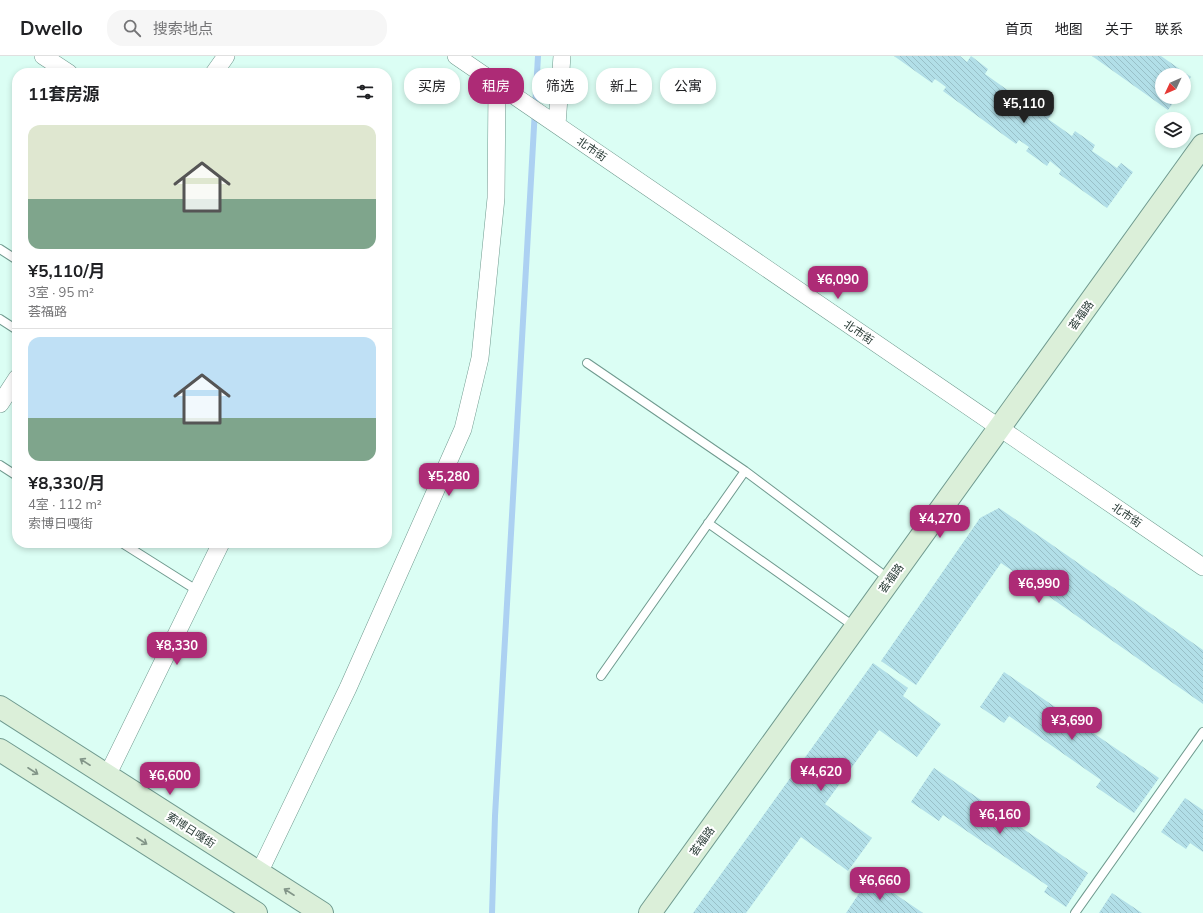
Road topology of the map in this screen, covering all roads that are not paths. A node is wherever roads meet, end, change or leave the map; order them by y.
1 (43, 56) edge
2 (226, 56) edge
3 (456, 56) edge
4 (562, 56) edge
5 (61, 68) edge
6 (218, 68) edge
7 (473, 68) edge
8 (524, 103) edge
9 (496, 104) edge
10 (557, 126) junction
11 (1203, 145) edge
12 (0, 248) edge
13 (12, 256) edge
14 (0, 319) edge
15 (12, 327) edge
16 (587, 363) dead end
17 (12, 386) edge
18 (0, 404) edge
19 (999, 428) junction
20 (0, 465) edge
21 (745, 471) junction
22 (12, 473) edge
23 (708, 523) junction
24 (130, 548) edge
25 (219, 548) edge
26 (1203, 567) edge
27 (890, 580) junction
28 (198, 591) junction
29 (855, 628) junction
30 (601, 676) dead end
31 (0, 707) edge
32 (1203, 732) edge
33 (0, 750) edge
34 (108, 776) junction
35 (259, 873) junction
36 (256, 913) edge
37 (322, 913) edge
38 (650, 913) edge
39 (1075, 913) edge

1 - 5 street
2 - 6 street
3 - 7 street, 北市街
4 - 10 street
8 - 10 street, 北市街
9 - 35 street
10 - 19 street, 北市街
11 - 19 street, 荟福路
12 - 13 lane
14 - 15 lane
16 - 21 lane
17 - 18 street
19 - 26 street, 北市街
19 - 27 street, 荟福路
20 - 22 lane
21 - 23 lane
21 - 27 lane
23 - 29 lane
23 - 30 lane
24 - 28 lane
25 - 28 street
27 - 29 street, 荟福路
28 - 34 street
29 - 38 street, 荟福路
34 -> 31 street, 索博日嘎街
32 - 39 lane
33 -> 36 street
34 - 35 street, 索博日嘎街
37 -> 35 street, 索博日嘎街

